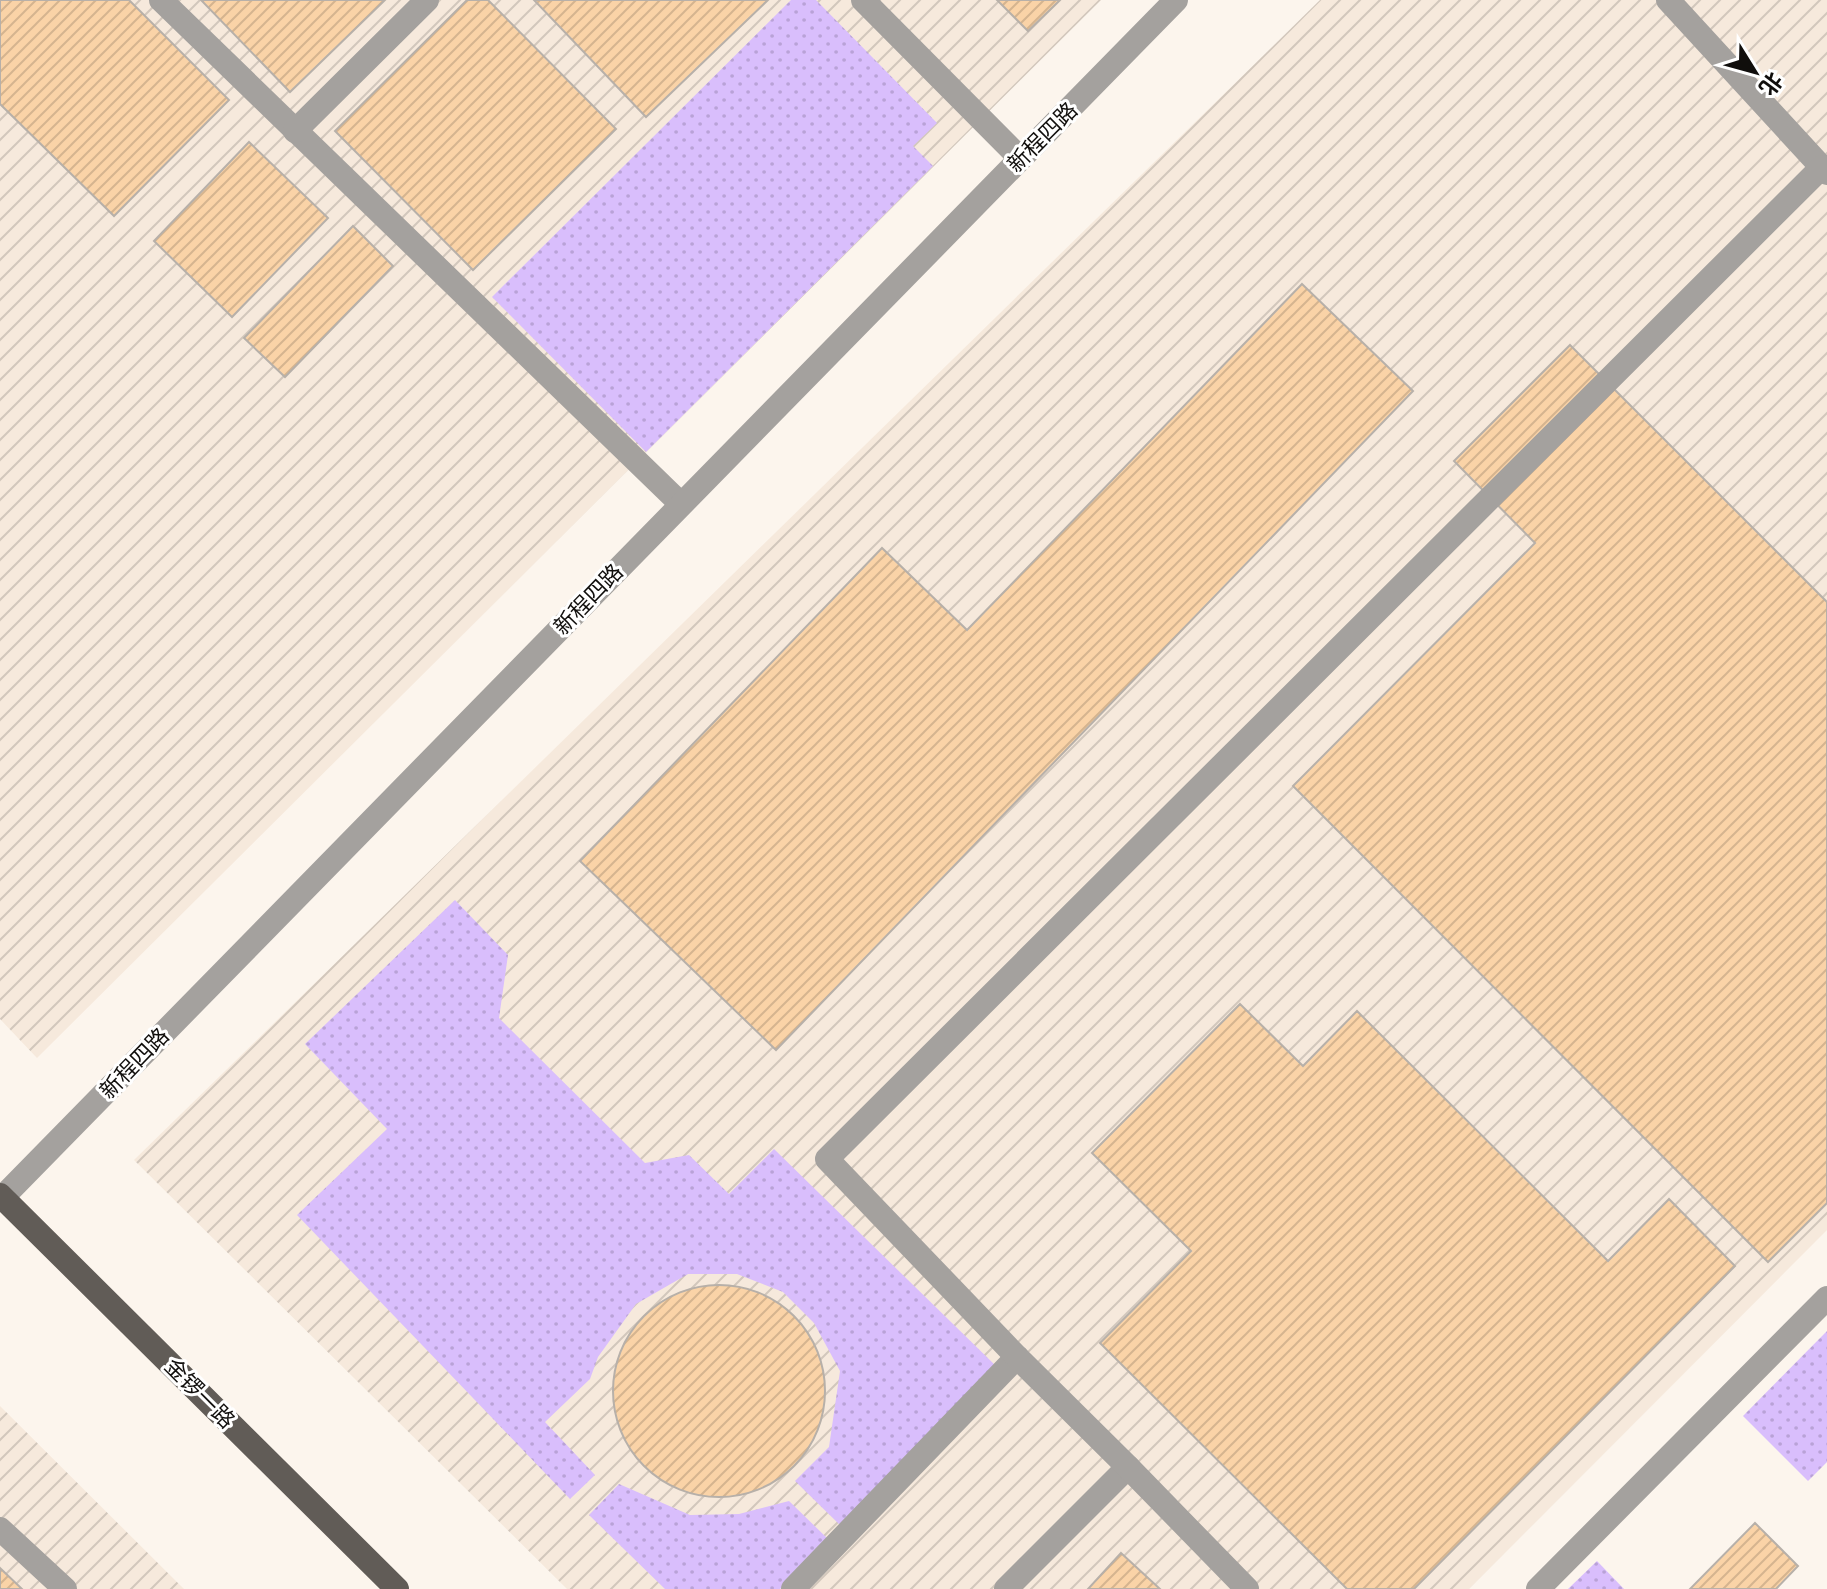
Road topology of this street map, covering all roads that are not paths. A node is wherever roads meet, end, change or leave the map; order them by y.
1 (161, 0) edge
2 (427, 0) edge
3 (863, 0) edge
4 (1176, 0) edge
5 (1668, 0) edge
6 (295, 131) junction
7 (1020, 158) junction
8 (1824, 170) edge
9 (681, 504) junction
10 (1, 1195) edge
11 (1827, 1298) edge
12 (1017, 1357) junction
13 (1128, 1467) junction
14 (0, 1529) edge
15 (65, 1589) edge
16 (397, 1589) edge
17 (793, 1589) edge
18 (1006, 1589) edge
19 (1247, 1589) edge
20 (1538, 1589) edge

1 - 6 street
2 - 6 street
3 - 7 street
4 - 7 street, 新程四路
5 - 8 street
6 - 9 street
7 - 9 street, 新程四路
8 - 12 street
9 - 10 street, 新程四路
10 - 16 main road, 金锣一路
11 - 20 street
12 - 13 street
12 - 17 street
13 - 18 street
13 - 19 street
14 - 15 street

